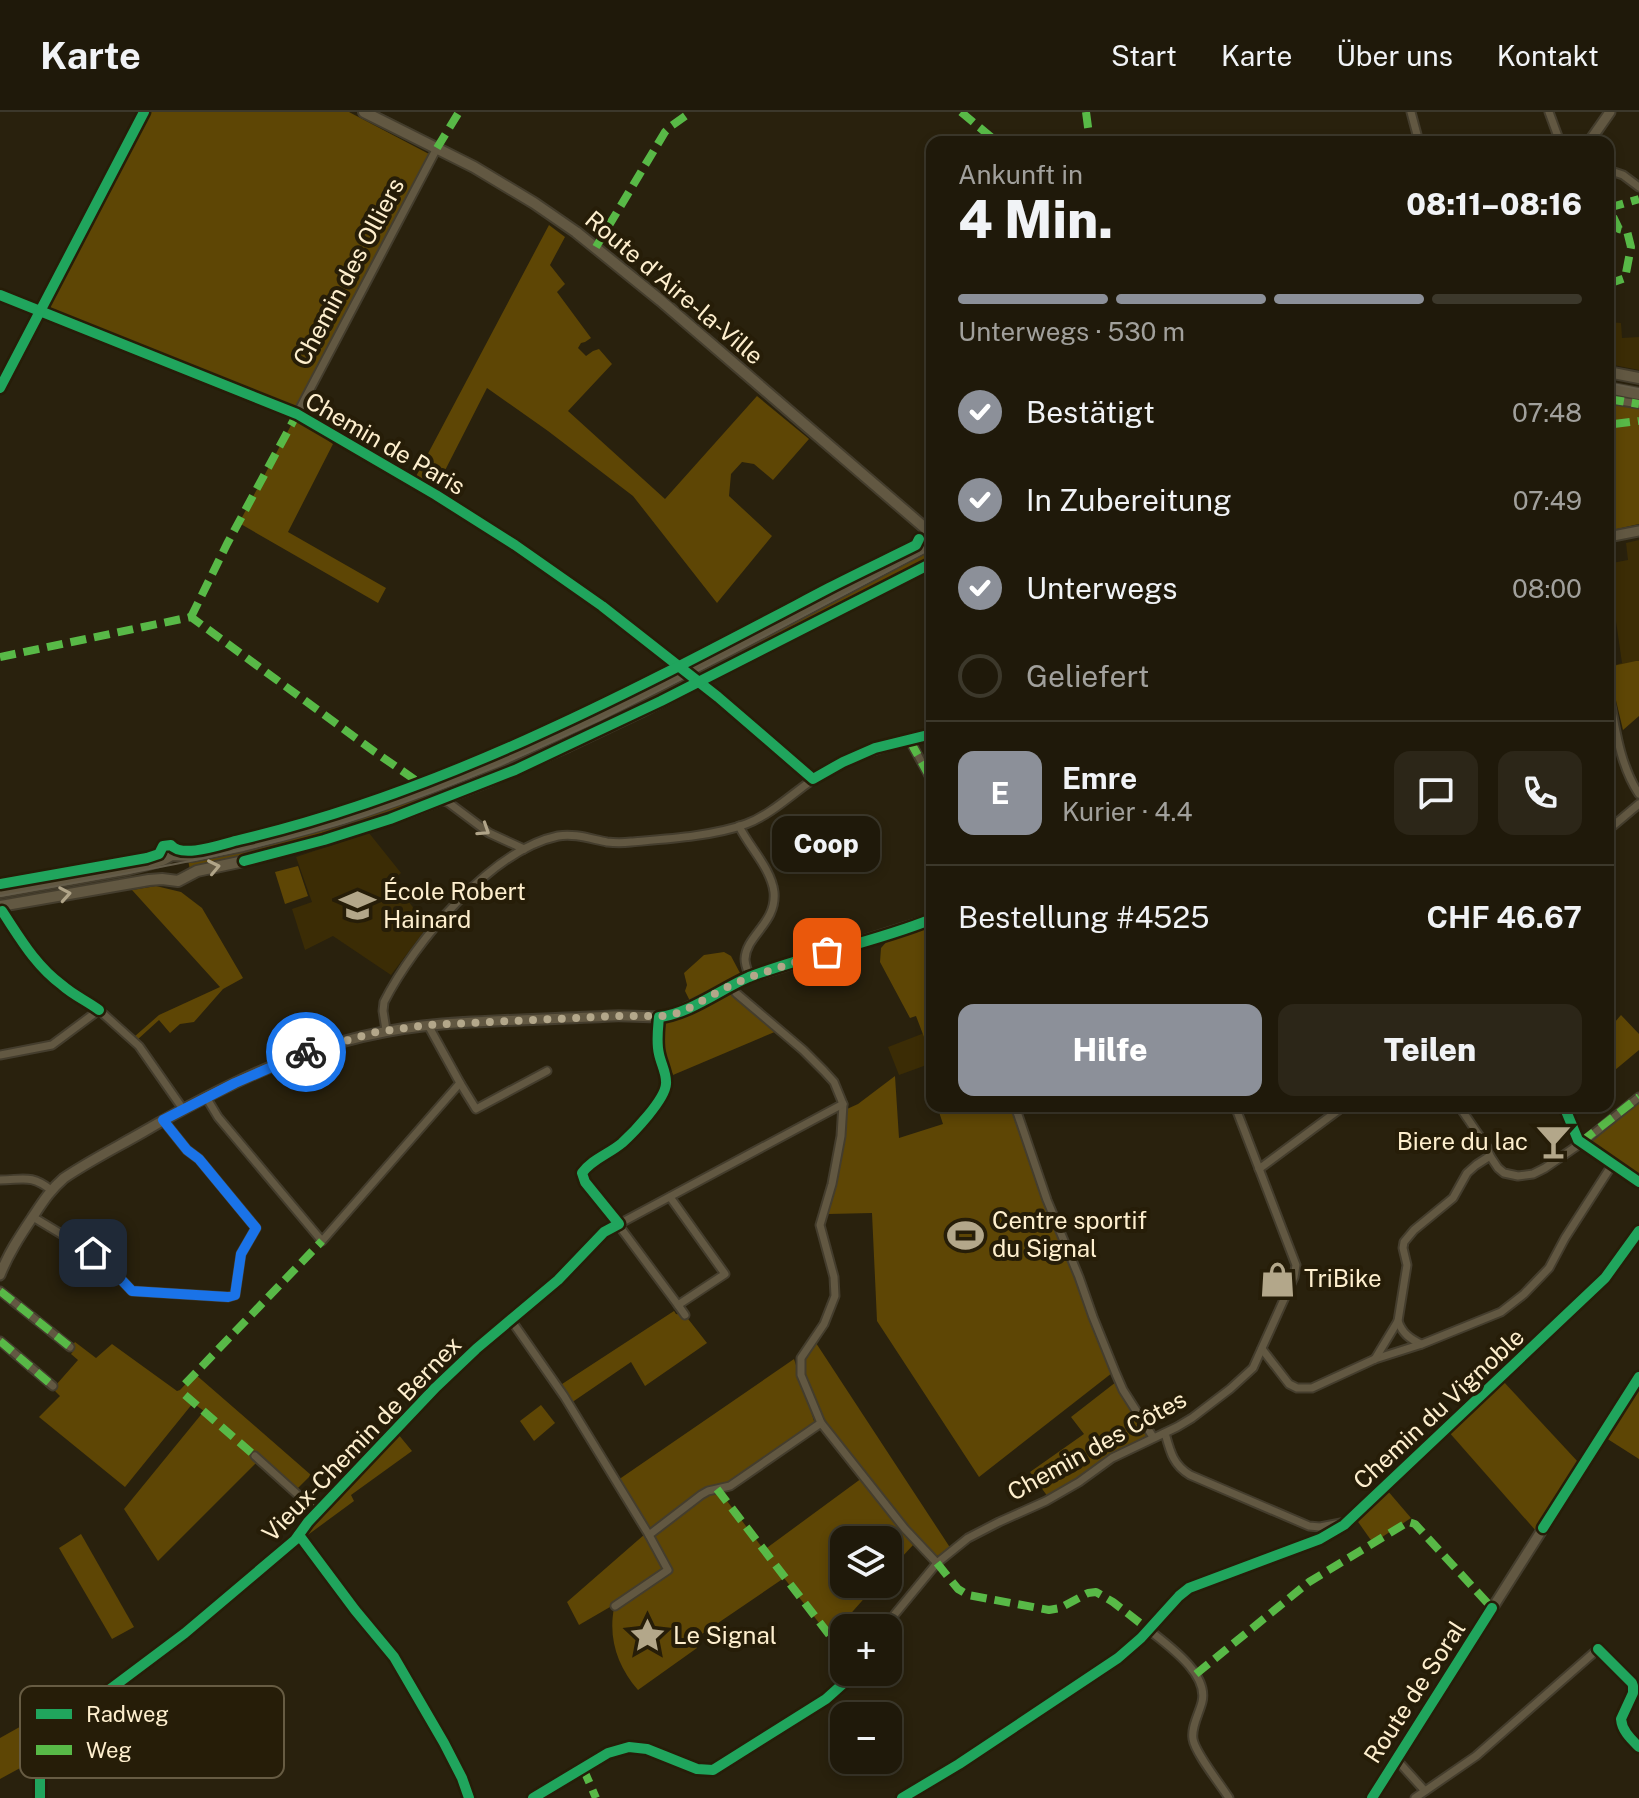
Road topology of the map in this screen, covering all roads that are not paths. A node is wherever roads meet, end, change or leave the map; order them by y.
1 (364, 112) edge
2 (1411, 112) edge
3 (1549, 112) edge
4 (1610, 112) edge
5 (1417, 136) edge
6 (1558, 136) edge
7 (1593, 136) edge
8 (437, 148) junction
9 (1614, 172) edge
10 (1639, 187) edge
11 (1614, 373) edge
12 (1639, 378) edge
13 (1614, 389) edge
14 (1639, 394) edge
15 (1614, 400) edge
16 (1639, 404) edge
17 (297, 414) dead end
18 (926, 529) edge
19 (1639, 531) edge
20 (1614, 536) edge
21 (926, 546) edge
22 (926, 566) edge
23 (709, 677) junction
24 (1614, 718) edge
25 (926, 736) edge
26 (910, 741) junction
27 (926, 770) edge
28 (813, 779) junction
29 (1639, 794) edge
30 (442, 800) junction
31 (1639, 804) edge
32 (1614, 825) edge
33 (739, 826) junction
34 (524, 849) junction
35 (181, 856) junction
36 (163, 860) junction
37 (185, 877) junction
38 (167, 879) junction
39 (0, 892) edge
40 (0, 906) edge
41 (926, 921) edge
42 (750, 977) junction
43 (731, 986) junction
44 (659, 1017) junction
45 (428, 1025) junction
46 (386, 1030) junction
47 (0, 1055) edge
48 (547, 1071) dead end
49 (460, 1083) junction
50 (206, 1097) junction
51 (1639, 1097) edge
52 (843, 1104) junction
53 (183, 1109) junction
54 (1017, 1112) edge
55 (1237, 1112) edge
56 (1335, 1112) edge
57 (1463, 1112) edge
58 (1566, 1112) edge
59 (163, 1120) junction
60 (1581, 1142) junction
61 (1490, 1156) junction
62 (1612, 1165) junction
63 (1259, 1169) junction
64 (0, 1180) edge
65 (1639, 1182) edge
66 (51, 1190) junction
67 (670, 1197) junction
68 (33, 1217) junction
69 (619, 1224) junction
70 (1639, 1231) edge
71 (0, 1275) edge
72 (0, 1291) edge
73 (678, 1305) junction
74 (685, 1315) dead end
75 (511, 1320) junction
76 (1398, 1321) junction
77 (0, 1341) edge
78 (1422, 1344) junction
79 (70, 1347) dead end
80 (1262, 1349) junction
81 (1375, 1359) junction
82 (1639, 1377) edge
83 (53, 1386) dead end
84 (821, 1423) junction
85 (1165, 1433) junction
86 (1153, 1437) junction
87 (255, 1456) dead end
88 (317, 1512) junction
89 (1348, 1522) junction
90 (649, 1535) junction
91 (937, 1563) junction
92 (1234, 1571) dead end
93 (615, 1606) dead end
94 (895, 1614) edge
95 (1149, 1630) dead end
96 (114, 1686) edge
97 (1639, 1747) edge
98 (1396, 1759) junction
99 (1425, 1791) junction
100 (1229, 1798) edge
101 (1372, 1798) edge
102 (1415, 1798) edge

1 - 8 main road, Route d'Aire-la-Ville
2 - 5 street
3 - 6 street
4 - 7 street
8 - 17 street, Chemin des Olliers
8 - 18 main road, Route d'Aire-la-Ville
9 - 10 street
11 - 12 main road
13 - 14 main road
15 - 16 street
19 - 20 street
21 - 35 main road
22 - 23 main road
23 - 28 street
23 - 30 main road
24 - 29 street
25 - 26 street
26 - 27 street
26 - 28 street
28 - 33 street
30 -> 34 street
37 -> 30 main road
31 - 32 street
33 - 34 street
33 - 42 street
34 - 46 street
35 - 36 main road
35 - 37 main road
36 - 38 main road
36 - 39 main road
37 - 38 main road
40 -> 38 main road
41 - 42 street
42 - 43 street
43 - 44 street
43 - 52 street
44 - 45 street
44 - 69 street
45 - 46 street
45 - 49 street
46 - 50 street
47 - 53 street
48 - 49 street
49 - 50 street
50 - 53 street
51 - 60 street
52 - 67 street, Vieux-Chemin de Bernex
52 - 84 street
53 - 59 street
54 - 86 street
55 - 63 street, Chemin des Côtes
56 - 63 street
57 - 61 street
58 - 60 street
59 - 66 street
59 - 68 street
60 - 61 street
60 - 62 street
61 - 76 street
62 - 65 street
62 - 78 street
63 - 80 street, Chemin des Côtes
64 - 66 street
66 - 68 street
67 - 69 street, Vieux-Chemin de Bernex
67 - 73 street
68 - 71 street
69 - 73 street
69 - 75 street, Vieux-Chemin de Bernex
70 - 89 street, Chemin du Vignoble
72 - 79 street
73 - 74 street
75 - 88 street, Vieux-Chemin de Bernex
75 - 90 street
76 - 78 street
76 - 81 street
77 - 83 street
78 - 81 street
80 - 81 street
80 - 85 street, Chemin des Côtes
82 - 98 street, Route de Soral
84 - 90 street
84 - 91 street
85 - 86 street, Chemin des Côtes
85 - 89 street
86 - 91 street, Chemin des Côtes
87 - 88 street
88 - 96 street, Vieux-Chemin de Bernex
89 - 92 street, Chemin du Vignoble
90 - 93 street
91 - 94 street, Chemin des Côtes
95 - 100 street
97 - 99 street
98 - 99 street
98 - 101 street, Route de Soral
99 - 102 street

